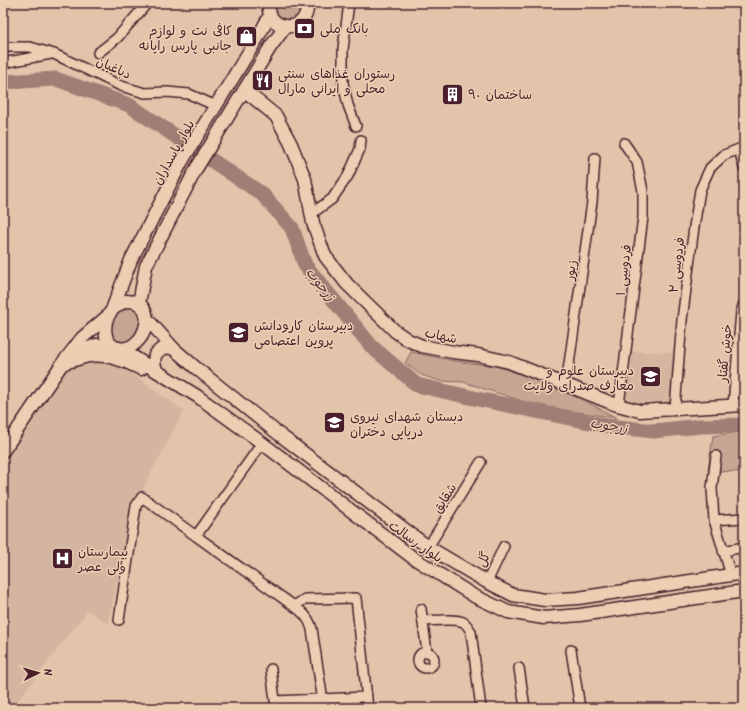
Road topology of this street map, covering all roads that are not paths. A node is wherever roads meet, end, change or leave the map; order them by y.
1 (146, 3) edge
2 (308, 3) edge
3 (349, 3) edge
4 (269, 9) edge
5 (286, 26) junction
6 (3, 47) edge
7 (98, 53) dead end
8 (54, 54) junction
9 (3, 63) edge
10 (244, 90) junction
11 (216, 106) junction
12 (356, 126) dead end
13 (360, 140) dead end
14 (624, 143) dead end
15 (741, 148) edge
16 (595, 158) dead end
17 (744, 168) edge
18 (311, 214) junction
19 (138, 303) junction
20 (744, 303) edge
21 (110, 312) junction
22 (147, 319) junction
23 (742, 326) edge
24 (116, 347) junction
25 (174, 349) junction
26 (62, 364) junction
27 (156, 370) junction
28 (566, 385) junction
29 (198, 396) junction
30 (620, 405) junction
31 (738, 405) edge
32 (675, 409) junction
33 (262, 443) junction
34 (3, 451) edge
35 (716, 456) dead end
36 (481, 462) dead end
37 (744, 518) edge
38 (714, 520) junction
39 (196, 536) junction
40 (504, 546) dead end
41 (428, 547) junction
42 (744, 547) edge
43 (723, 551) junction
44 (744, 573) edge
45 (731, 575) junction
46 (487, 582) junction
47 (744, 591) edge
48 (294, 606) junction
49 (421, 609) dead end
50 (119, 620) dead end
51 (423, 621) junction
52 (571, 650) dead end
53 (427, 652) dead end
54 (519, 668) dead end
55 (271, 669) dead end
56 (367, 697) junction
57 (324, 703) edge
58 (276, 704) edge
59 (368, 708) edge
60 (481, 708) edge
61 (525, 708) edge
62 (580, 708) edge

1 - 7 street
2 - 5 main road
3 - 12 street
4 - 5 main road
4 - 11 main road, بلوار پاسداران
5 - 10 main road
6 - 8 street, دباغیان
8 - 9 street
8 - 11 street, دباغیان
10 - 18 main road, شهاب
10 - 19 main road
11 - 21 main road, بلوار پاسداران
13 - 18 street
14 - 30 street, فردوسی ۱
15 - 17 street
15 - 32 street, فردوسی ۲
16 - 28 street, زیور
18 - 28 main road, شهاب
19 - 21 main road
19 - 22 main road
20 - 23 street, خوش گفتار
21 - 24 main road
21 - 26 main road
22 - 24 main road
22 - 25 main road, بلوار رسالت
23 - 31 street, خوش گفتار
24 - 26 main road
24 - 27 main road, بلوار رسالت
25 - 27 main road
25 - 41 main road, بلوار رسالت
26 - 29 main road
26 - 34 main road
27 - 29 main road, بلوار رسالت
28 - 30 main road, شهاب
29 - 33 main road, بلوار رسالت
30 - 32 main road, شهاب
31 - 32 main road, شهاب
33 - 39 street
33 - 47 main road, بلوار رسالت
35 - 38 street
36 - 41 street, شقایق
37 - 38 street
38 - 43 street
39 - 48 street
39 - 50 street
40 - 46 street, گل
41 - 46 main road, بلوار رسالت
42 - 43 street
43 - 45 street
44 - 45 main road, بلوار رسالت
45 - 46 main road, بلوار رسالت
48 - 56 street
48 - 57 street
49 - 51 street
51 - 53 street
51 - 60 street
52 - 62 street
54 - 61 street
55 - 58 street
56 - 57 street
56 - 59 street
57 - 58 street

